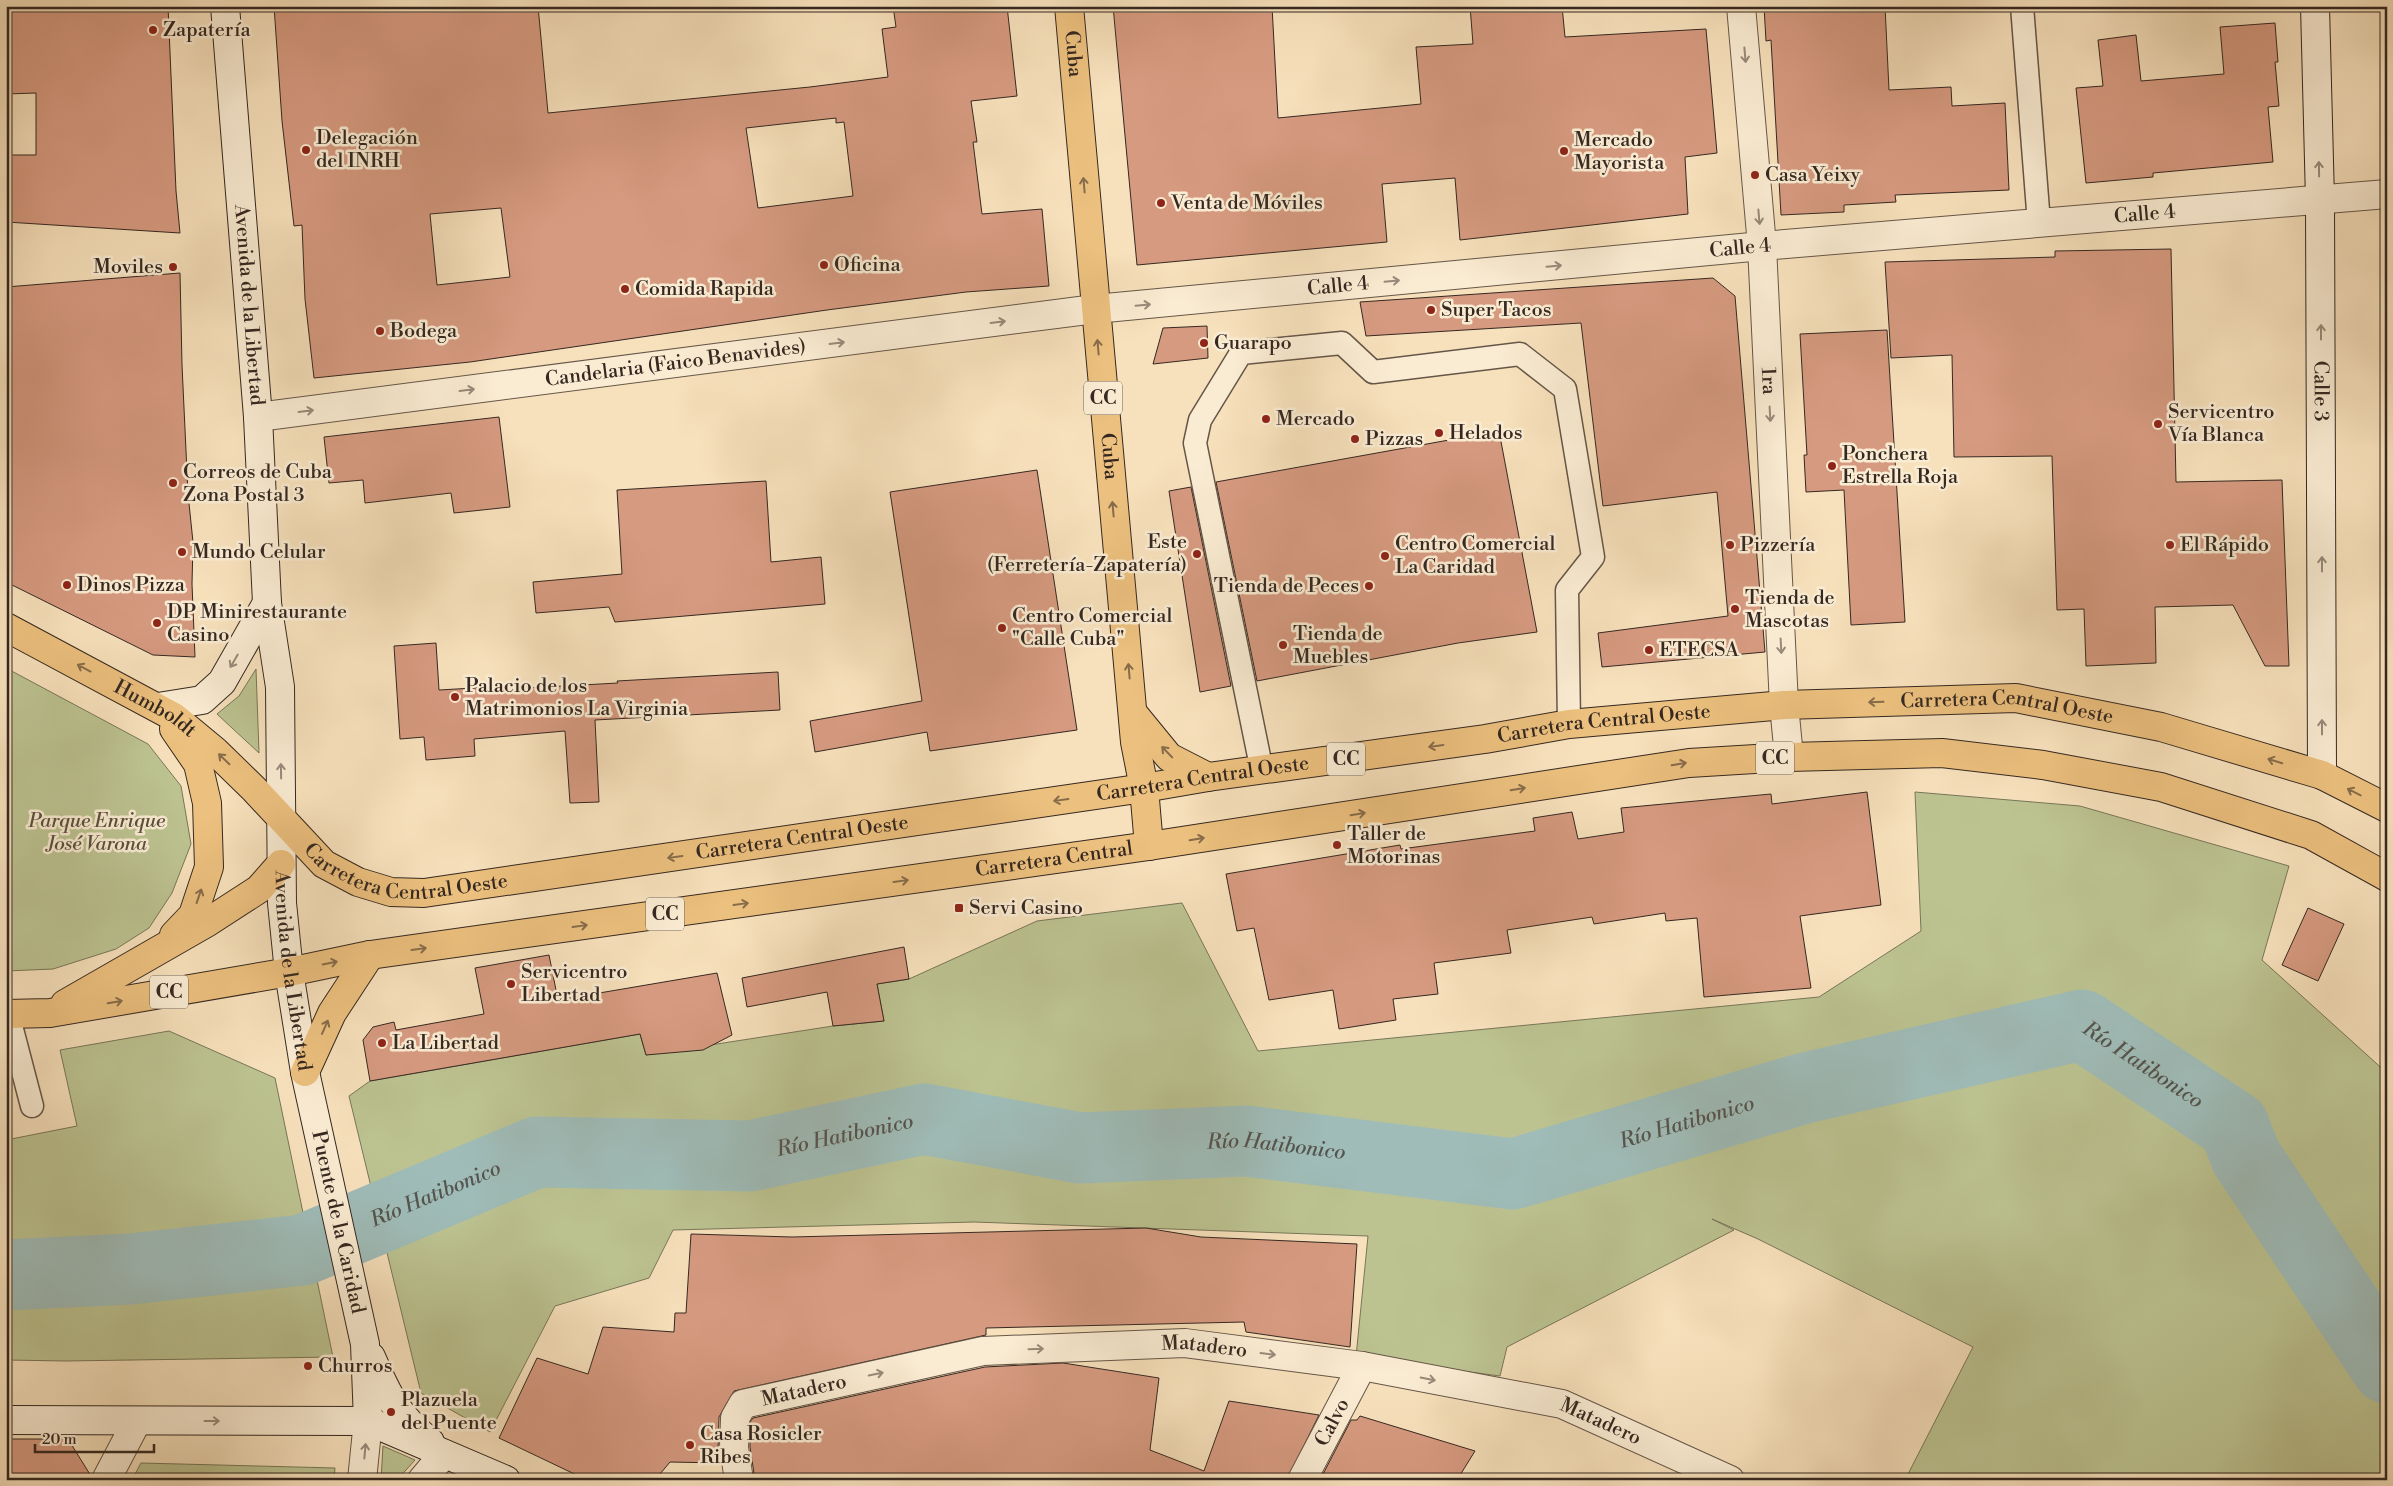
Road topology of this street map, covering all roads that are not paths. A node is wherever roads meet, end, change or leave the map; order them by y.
1 (226, 6) edge
2 (1068, 6) edge
3 (1741, 6) edge
4 (2022, 6) edge
5 (2315, 6) edge
6 (2387, 194) edge
7 (2320, 200) junction
8 (2039, 223) junction
9 (1762, 246) junction
10 (1095, 310) junction
11 (258, 417) junction
12 (267, 603) junction
13 (6, 627) edge
14 (1784, 705) junction
15 (158, 707) junction
16 (1133, 713) junction
17 (1569, 724) junction
18 (1789, 757) junction
19 (1262, 771) junction
20 (2322, 775) junction
21 (1208, 777) junction
22 (1144, 788) junction
23 (2387, 808) edge
24 (282, 819) junction
25 (1149, 846) junction
26 (281, 864) junction
27 (2387, 878) edge
28 (161, 949) junction
29 (370, 955) junction
30 (289, 972) junction
31 (50, 1013) junction
32 (7, 1014) edge
33 (305, 1072) junction
34 (312, 1099) joint
35 (32, 1106) dead end
36 (365, 1344) junction
37 (1362, 1366) junction
38 (6, 1420) edge
39 (137, 1421) junction
40 (368, 1421) junction
41 (444, 1454) junction
42 (106, 1480) edge
43 (362, 1480) edge
44 (422, 1480) edge
45 (506, 1480) edge
46 (739, 1480) edge
47 (1302, 1480) edge
48 (1730, 1480) edge

1 - 11 street, Avenida de la Libertad
10 -> 2 main road, Cuba / CC
3 -> 9 street, 1ra
4 - 8 lane
7 -> 5 street, Calle 3
6 - 7 street, Calle 4
7 - 8 street, Calle 4
20 -> 7 street, Calle 3
8 - 9 street, Calle 4
10 -> 9 street, Calle 4
9 -> 14 street, 1ra
11 -> 10 street, Candelaria (Faico Benavides)
16 -> 10 main road, Cuba / CC
11 - 12 street, Avenida de la Libertad
12 -> 15 street
24 -> 12 street, Avenida de la Libertad
15 -> 13 main road, Humboldt
14 - 17 main road, Carretera Central Oeste / CC
14 - 18 street, 1ra
20 -> 14 main road, Carretera Central Oeste / CC
24 -> 15 main road, Humboldt
28 -> 15 main road
21 -> 16 main road
16 - 22 main road, Cuba / CC
17 -> 19 main road, Carretera Central Oeste / CC
17 - 19 lane
25 -> 18 main road, CC
18 - 27 main road, CC
19 - 21 main road, Carretera Central Oeste / CC
23 -> 20 main road, CC
21 - 22 main road, Carretera Central Oeste / CC
22 -> 24 main road, Carretera Central Oeste
22 - 25 main road, Cuba
24 - 26 street, Avenida de la Libertad
29 -> 25 main road, Carretera Central / CC
26 - 28 main road
26 - 30 street, Avenida de la Libertad
28 - 31 main road
30 -> 29 main road, CC
33 -> 29 main road
31 -> 30 main road, CC
30 - 33 street, Avenida de la Libertad
31 - 32 main road, CC
32 - 35 lane
33 - 34 street, Avenida de la Libertad
34 - 36 street, Puente de la Caridad
36 - 40 street
36 - 41 street
46 -> 37 street, Matadero
37 - 47 street, Calvo
37 -> 48 street, Matadero
38 - 39 street
39 -> 40 street
39 - 42 street
40 - 41 street
43 -> 40 street
41 - 44 street
41 - 45 street

